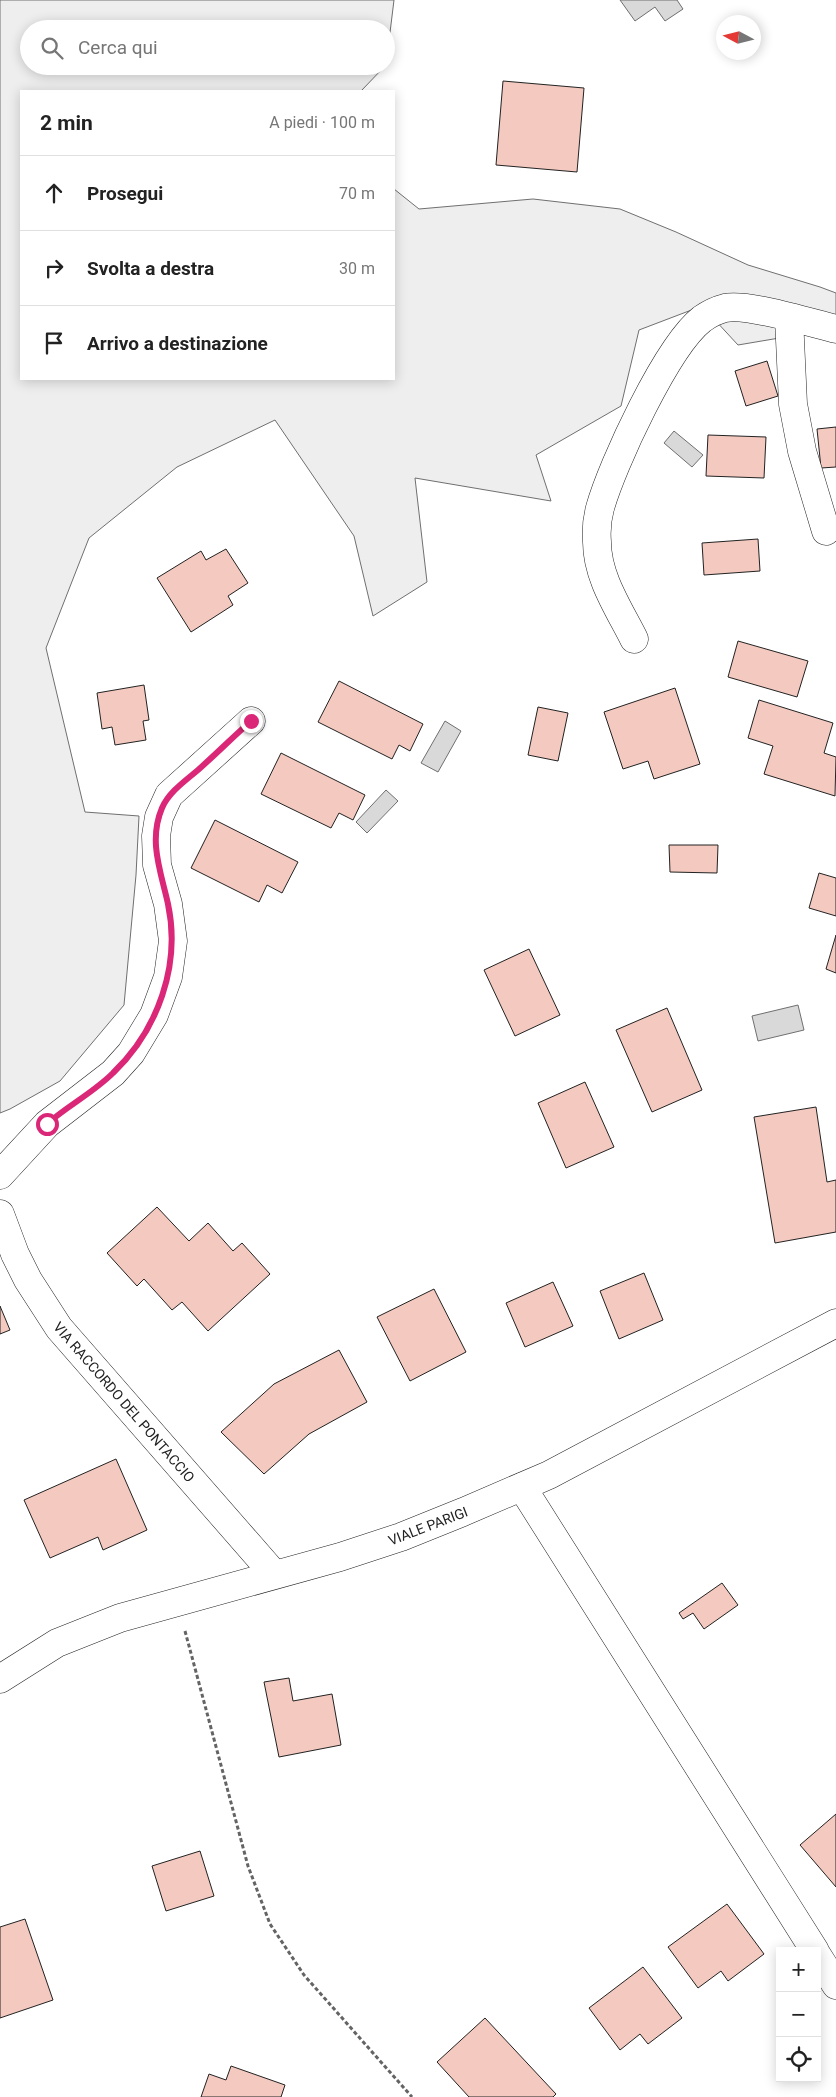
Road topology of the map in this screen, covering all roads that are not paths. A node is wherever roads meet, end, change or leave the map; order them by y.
1 (789, 318) junction
2 (836, 329) edge
3 (826, 531) dead end
4 (634, 639) dead end
5 (251, 721) dead end
6 (0, 1175) edge
7 (0, 1214) edge
8 (836, 1323) edge
9 (522, 1487) junction
10 (274, 1574) junction
11 (0, 1678) edge
12 (812, 1947) edge
13 (821, 1961) edge
14 (836, 1985) edge

1 - 2 street
1 - 3 street
1 - 4 street
5 - 6 street
7 - 10 street, VIA RACCORDO DEL PONTACCIO
8 - 9 street, VIALE PARIGI
9 - 10 street, VIALE PARIGI
9 - 12 street
10 - 11 street, VIALE PARIGI
13 - 14 street

